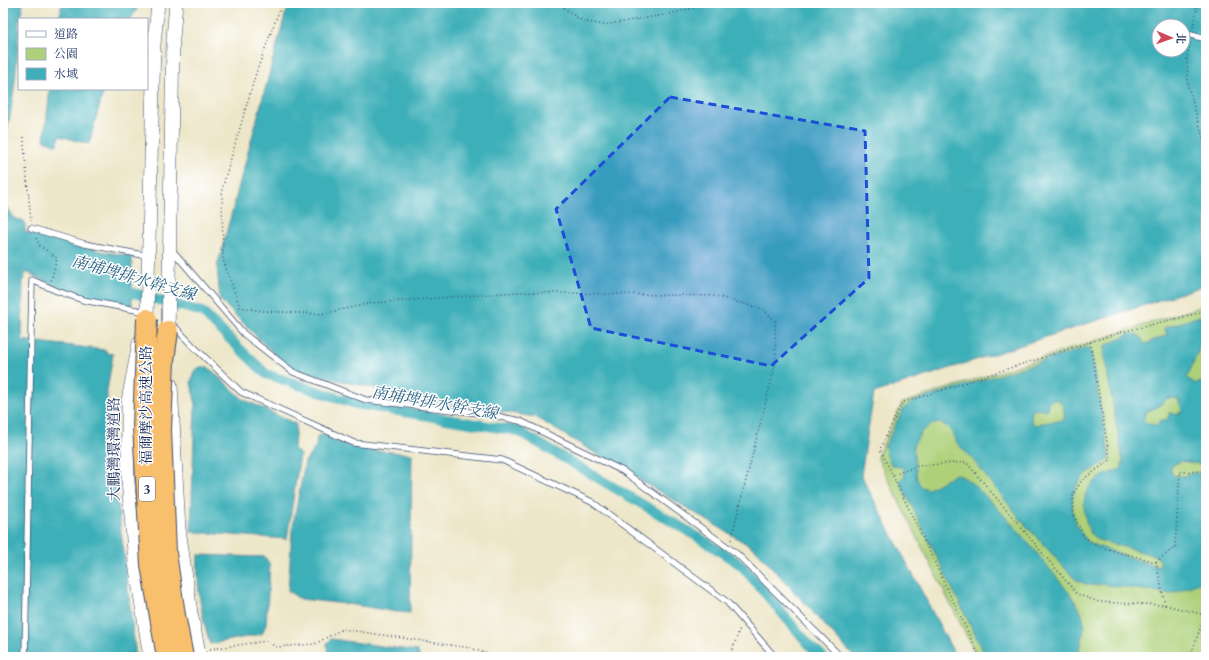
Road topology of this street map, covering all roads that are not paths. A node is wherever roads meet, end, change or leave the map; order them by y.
1 (152, 3) edge
2 (158, 3) edge
3 (176, 3) edge
4 (1191, 36) road end
5 (1206, 39) edge
6 (148, 44) edge
7 (147, 90) edge
8 (31, 228) road end
9 (169, 247) junction
10 (143, 255) junction
11 (145, 275) junction
12 (146, 314) junction
13 (168, 323) junction
14 (146, 655) edge
15 (194, 655) edge
16 (25, 657) edge
17 (167, 657) edge
18 (775, 657) edge
19 (841, 657) edge

1 - 6 lane
2 - 11 street, 大鵬灣環灣道路
3 - 9 street
4 - 5 lane
7 - 10 lane
8 - 10 lane
9 - 13 street
9 - 19 lane
10 - 11 lane
11 - 12 street, 大鵬灣環灣道路
12 - 14 street, 大鵬灣環灣道路
12 - 16 lane
12 - 17 highway, 福爾摩沙高速公路 / 3, bridge
13 - 15 highway, 福爾摩沙高速公路 / 3, bridge
13 - 18 lane
14 - 15 street

